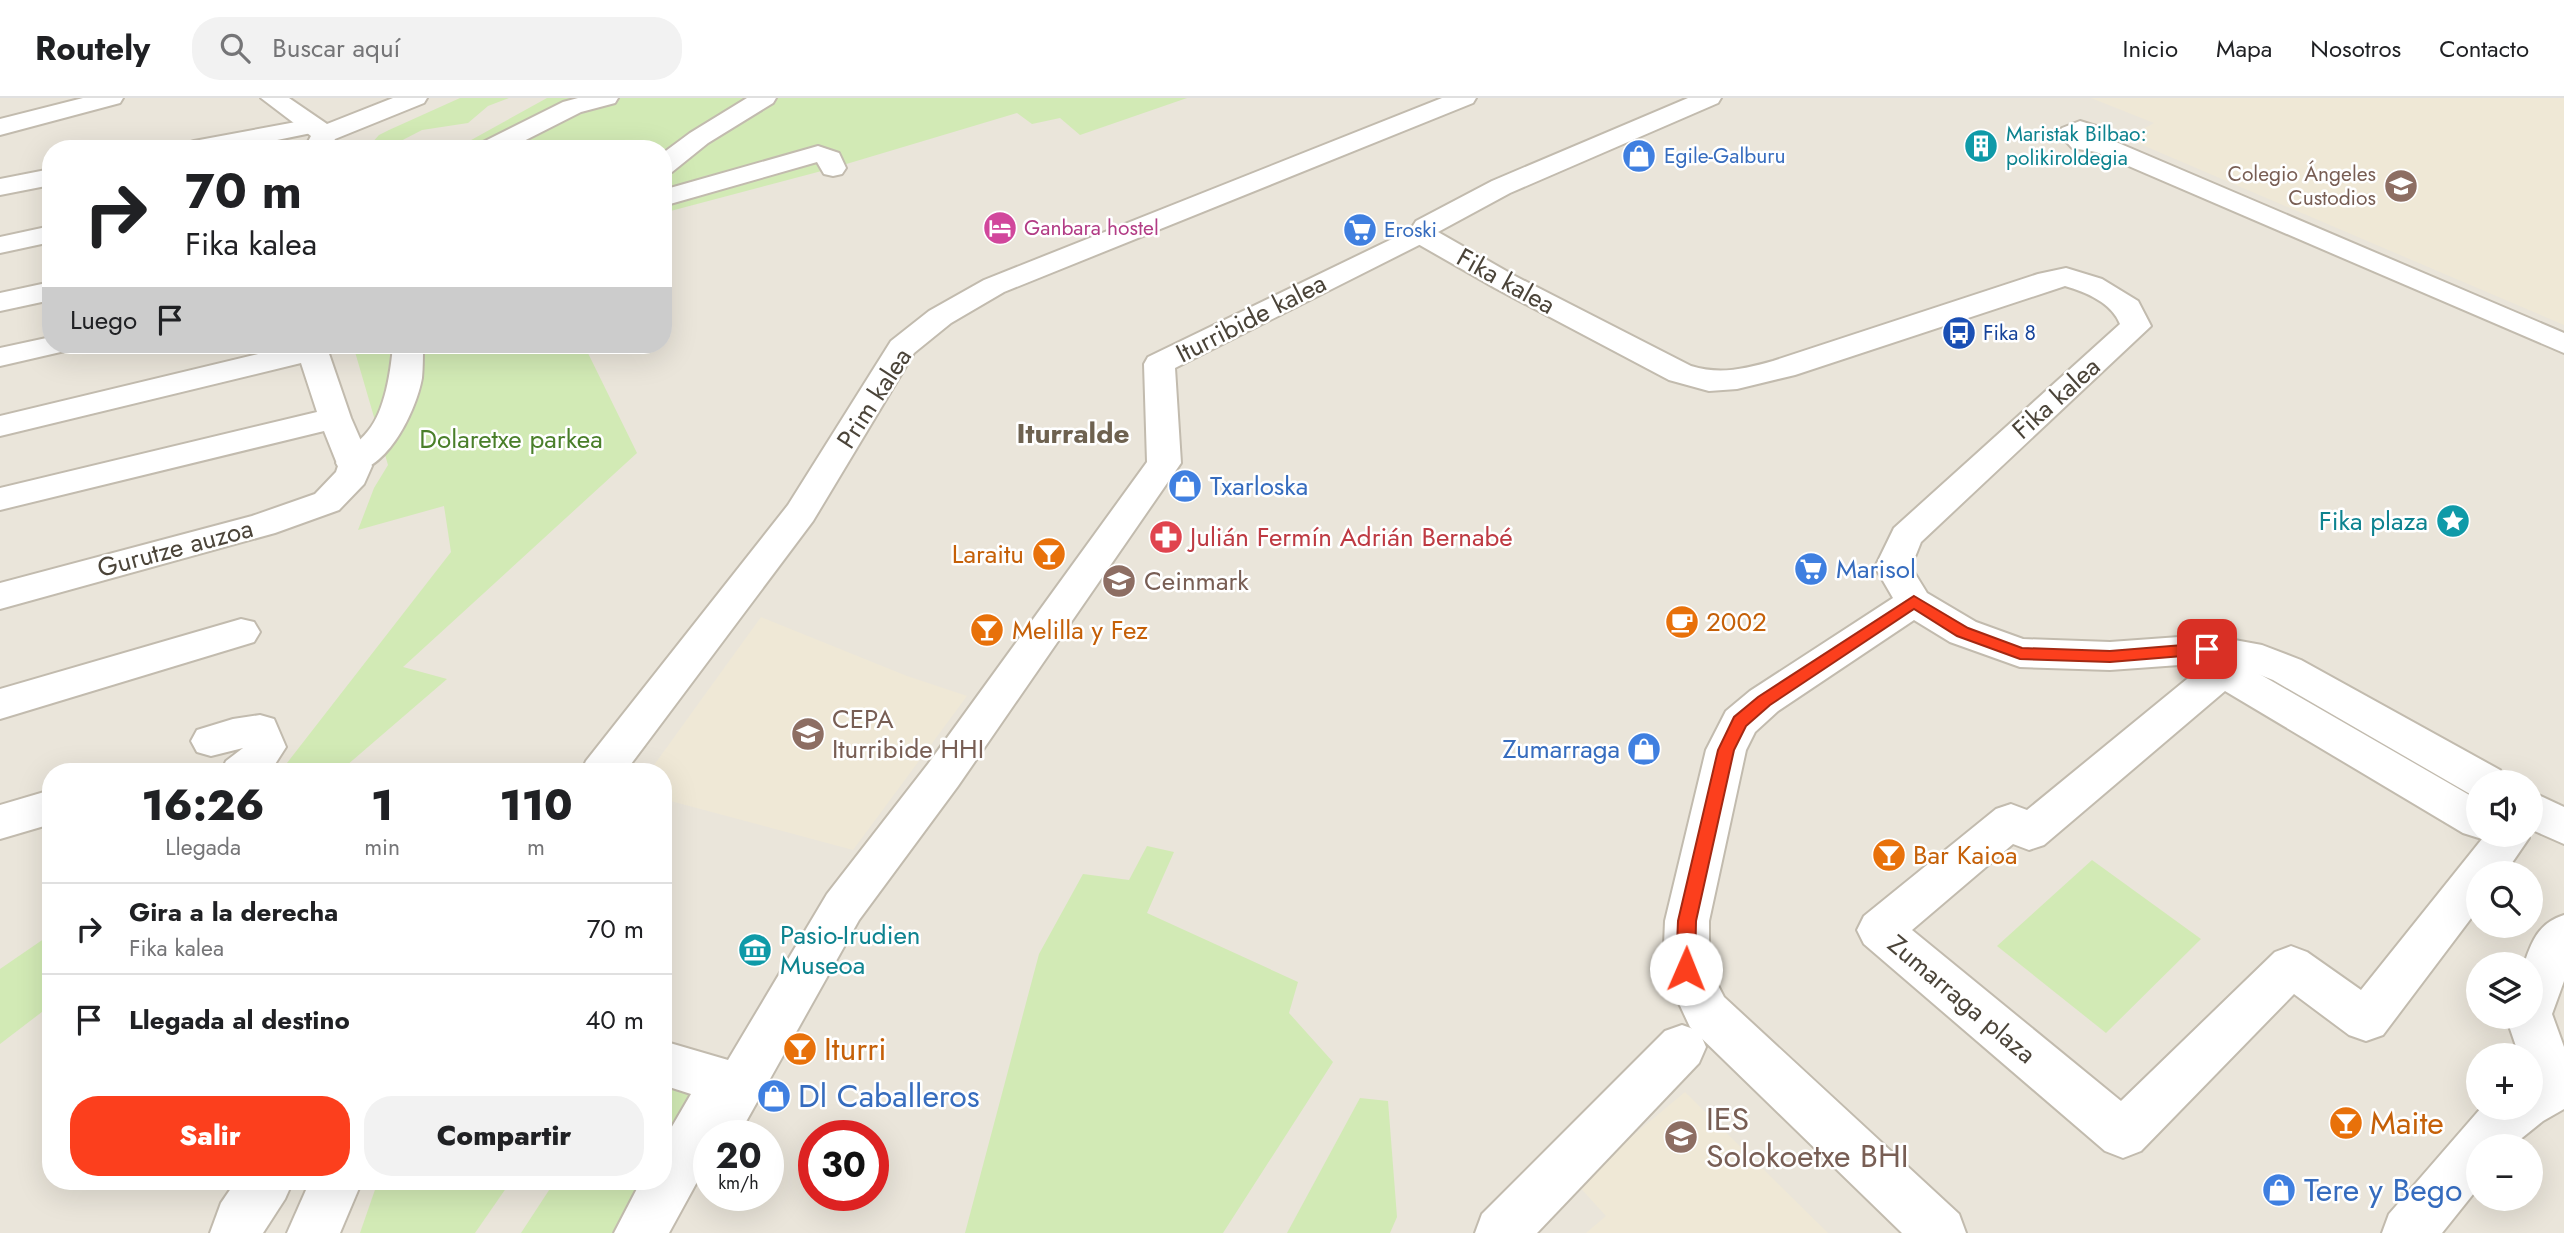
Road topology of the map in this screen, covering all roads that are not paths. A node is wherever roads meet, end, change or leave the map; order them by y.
1 (111, 98) edge
2 (274, 98) edge
3 (415, 98) edge
4 (606, 98) edge
5 (764, 98) edge
6 (1464, 98) edge
7 (1709, 98) edge
8 (0, 127) edge
9 (318, 136) edge
10 (280, 140) edge
11 (506, 140) edge
12 (2099, 144) dead end
13 (672, 159) edge
14 (833, 168) dead end
15 (42, 179) edge
16 (0, 187) edge
17 (672, 195) edge
18 (1423, 232) junction
19 (42, 236) edge
20 (0, 245) edge
21 (42, 293) edge
22 (0, 302) edge
23 (2564, 344) edge
24 (42, 348) edge
25 (288, 354) edge
26 (314, 354) edge
27 (407, 354) edge
28 (0, 357) edge
29 (335, 418) junction
30 (0, 426) edge
31 (348, 475) junction
32 (0, 499) edge
33 (0, 596) edge
34 (1914, 601) junction
35 (240, 632) dead end
36 (0, 704) edge
37 (211, 741) dead end
38 (253, 763) edge
39 (608, 763) edge
40 (2466, 771) edge
41 (42, 810) edge
42 (2466, 814) edge
43 (2543, 815) edge
44 (0, 822) edge
45 (2564, 827) edge
46 (2501, 847) edge
47 (2490, 861) edge
48 (2466, 892) edge
49 (2564, 934) edge
50 (2543, 976) edge
51 (1695, 1029) junction
52 (672, 1066) edge
53 (720, 1120) edge
54 (2506, 1120) edge
55 (2491, 1134) edge
56 (2466, 1164) edge
57 (693, 1168) edge
58 (672, 1176) edge
59 (261, 1190) edge
60 (332, 1190) edge
61 (664, 1190) edge
62 (236, 1233) edge
63 (313, 1233) edge
64 (640, 1233) edge
65 (657, 1233) edge
66 (1501, 1233) edge
67 (1940, 1233) edge
68 (2408, 1233) edge

1 - 8 street
2 - 9 street
3 - 9 street
4 - 11 street
5 - 13 street
6 - 39 street, Prim kalea
7 - 18 street, Iturribide kalea
9 - 10 street
12 - 23 street
14 - 17 street
15 - 16 street
18 - 34 street, Fika kalea
18 - 53 street, Iturribide kalea
19 - 20 street
21 - 22 street
24 - 28 street
25 - 30 street
26 - 29 street
27 - 31 street, Gurutze auzoa
29 - 31 street
29 - 32 street
31 - 33 street, Gurutze auzoa
34 - 40 street, Fika kalea
34 - 51 street
35 - 36 street
37 - 38 street
41 - 44 street
42 - 48 street, Zumarraga plaza
43 - 45 street
46 - 47 street, Zumarraga plaza
49 - 50 street
51 - 66 street
51 - 67 street
52 - 58 street
54 - 55 street
56 - 68 street
57 - 65 street, Iturribide kalea
59 - 62 street
60 - 63 street
61 - 64 street

